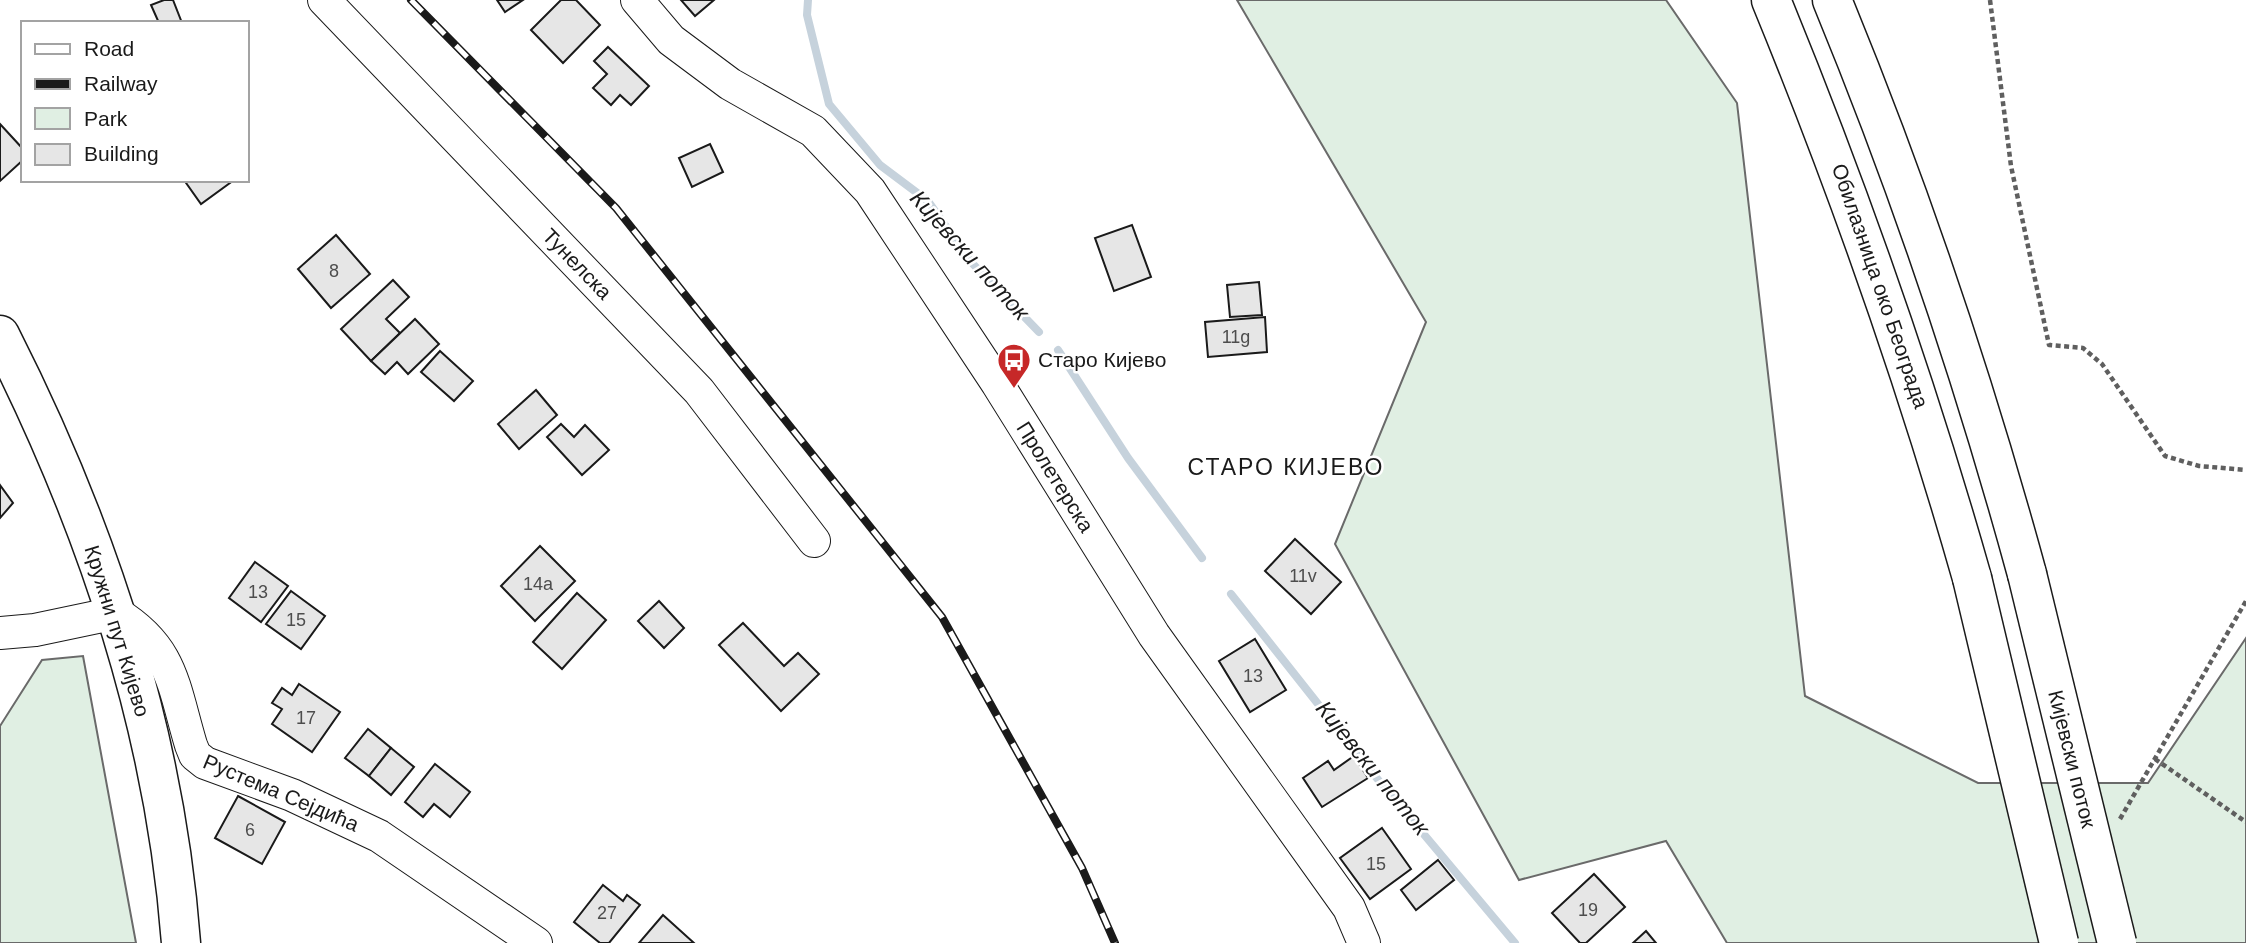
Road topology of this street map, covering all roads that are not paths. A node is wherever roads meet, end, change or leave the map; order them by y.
1 (324, 0) edge
2 (637, 0) edge
3 (1771, 0) edge
4 (1832, 0) edge
5 (0, 335) edge
6 (814, 541) dead end
7 (116, 613) junction
8 (0, 633) edge
9 (181, 943) edge
10 (536, 943) edge
11 (1364, 943) edge
12 (2059, 943) edge
13 (2117, 943) edge

1 - 6 street, Тунелска
2 - 11 street, Пролетерска
3 - 12 main road, Обилазница око Београда, bridge
4 - 13 main road, Кијевски поток, bridge
5 - 7 main road, Кружни пут Кијево
7 - 8 street
7 - 9 main road, Кружни пут Кијево
7 - 10 street, Рустема Сејдића

